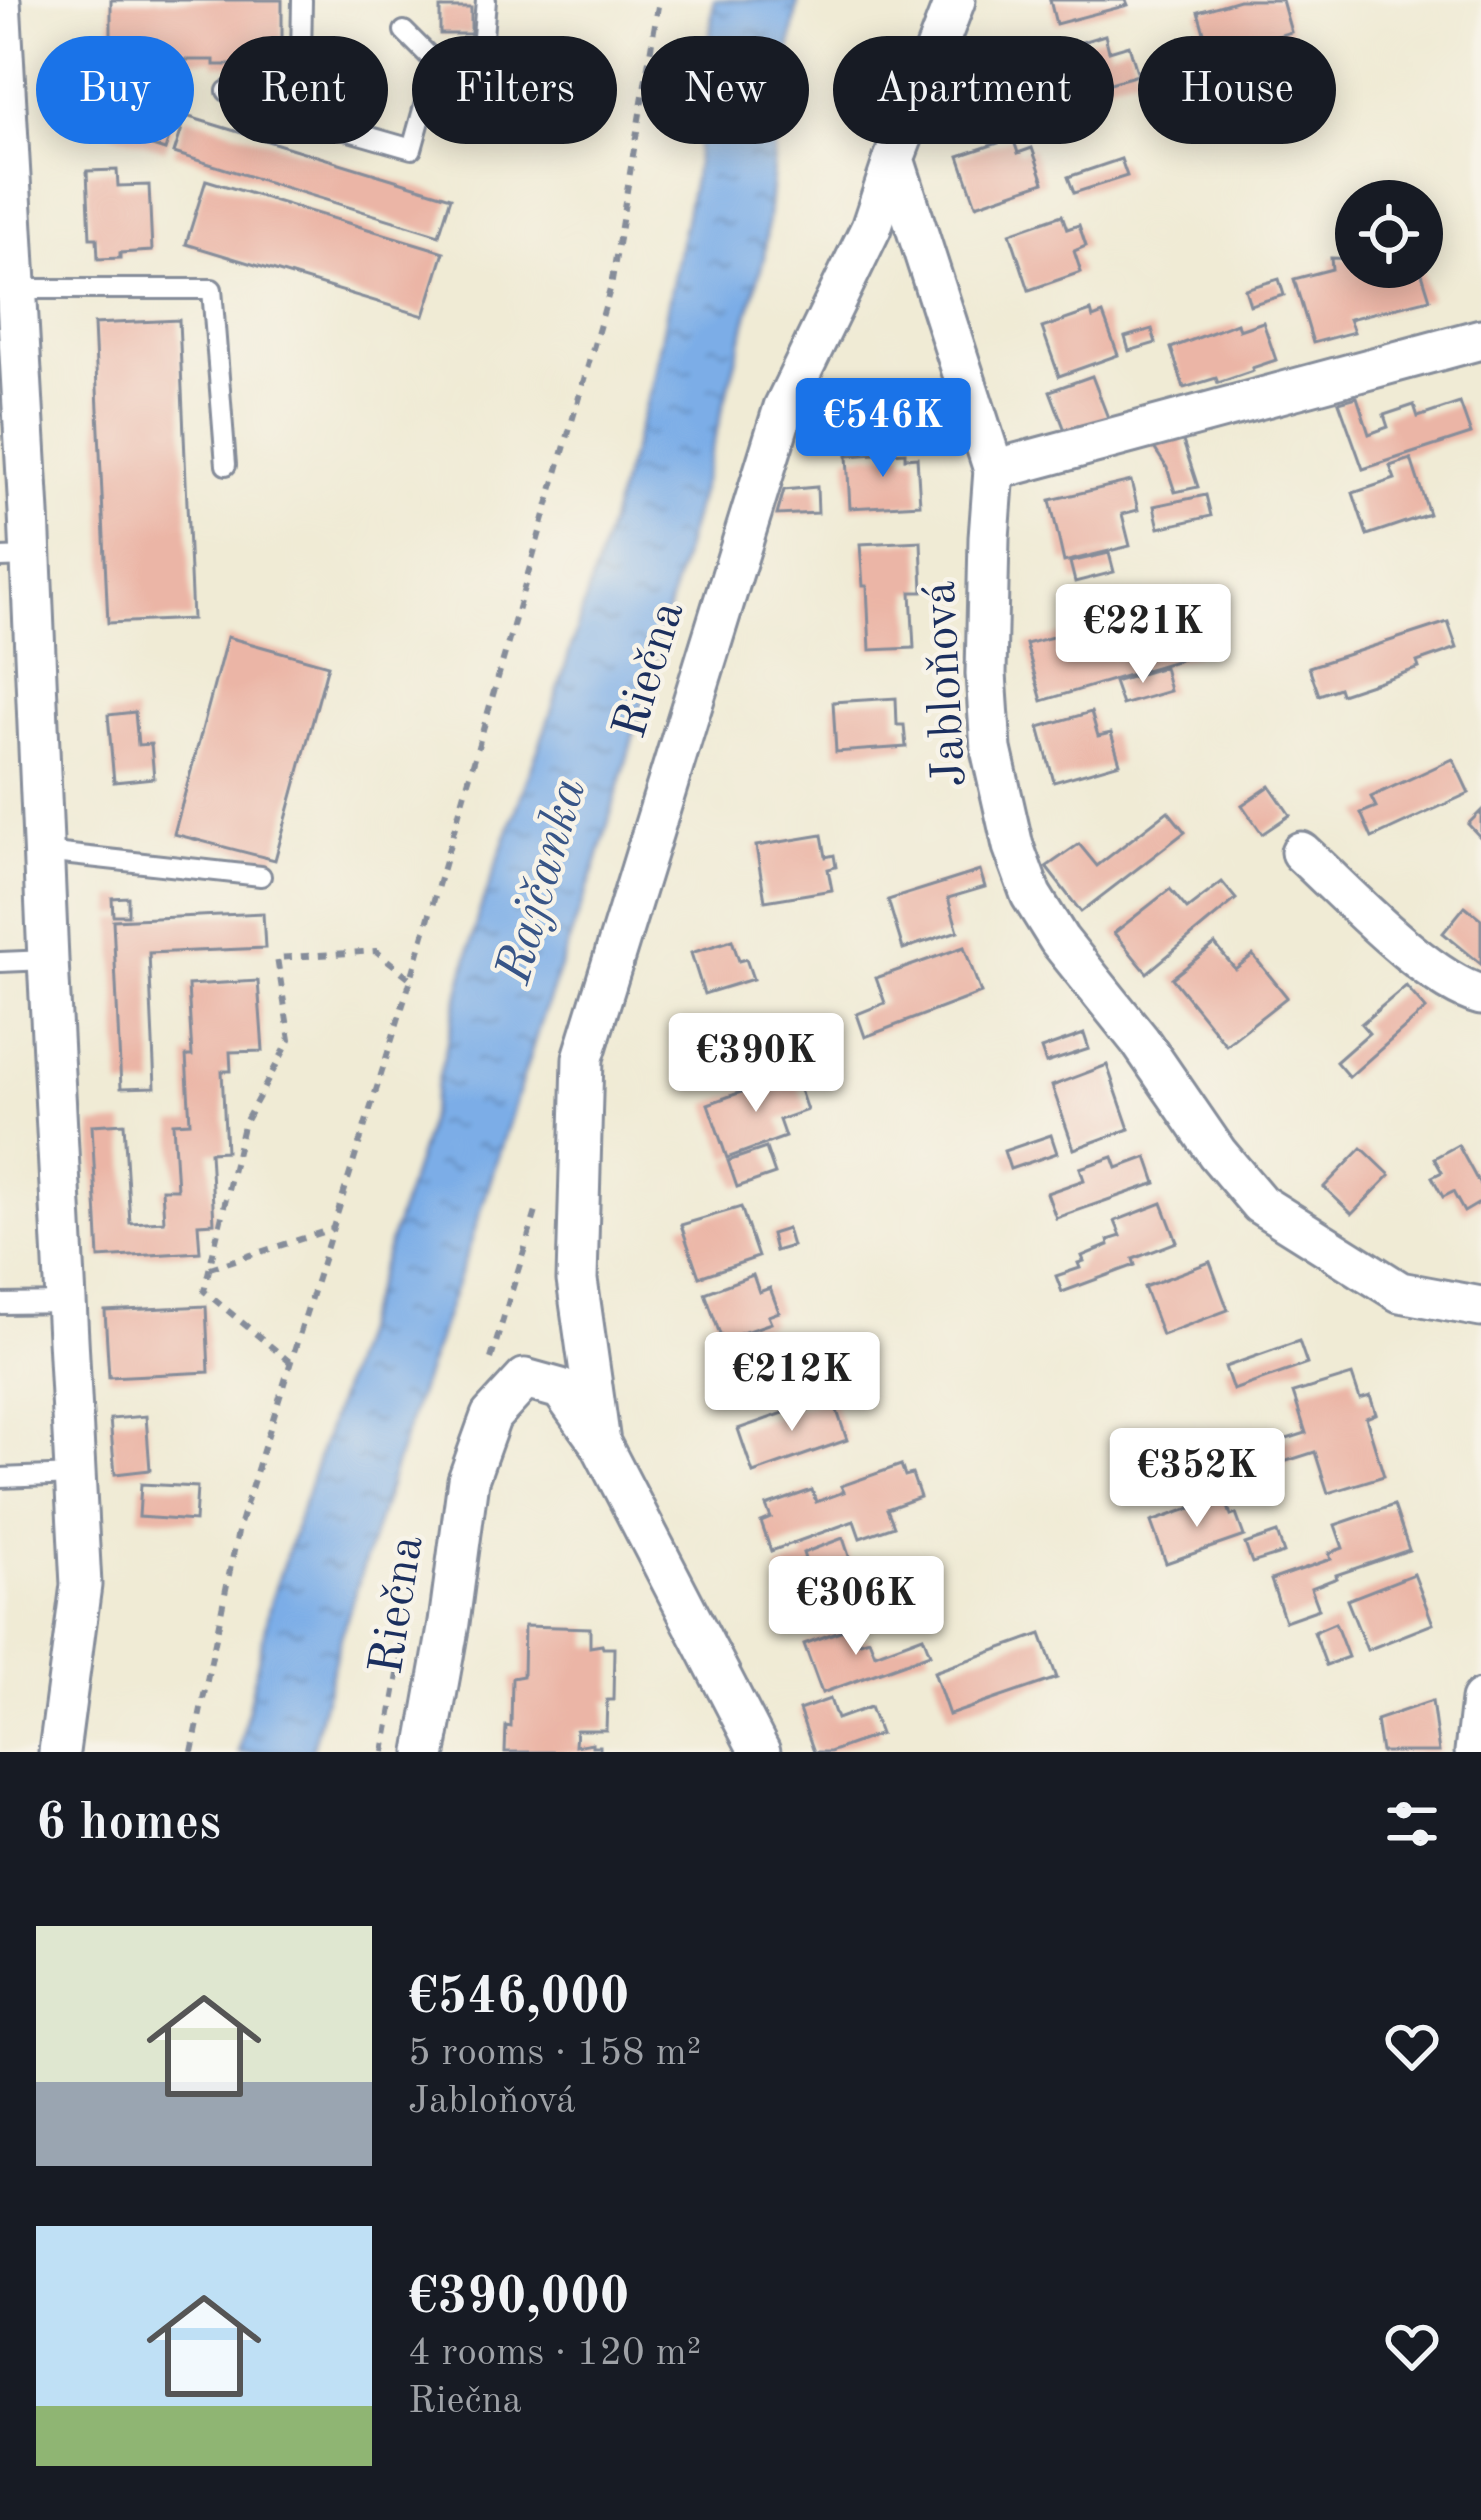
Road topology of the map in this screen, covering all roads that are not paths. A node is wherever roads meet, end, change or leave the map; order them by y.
1 (302, 0) edge
2 (486, 0) edge
3 (955, 0) edge
4 (1, 24) edge
5 (404, 31) dead end
6 (301, 36) edge
7 (483, 36) edge
8 (412, 39) edge
9 (388, 142) edge
10 (413, 144) edge
11 (894, 159) junction
12 (17, 289) junction
13 (1481, 339) edge
14 (226, 465) dead end
15 (994, 470) junction
16 (16, 558) edge
17 (44, 853) junction
18 (1301, 853) dead end
19 (261, 876) dead end
20 (49, 960) junction
21 (0, 962) edge
22 (1481, 994) edge
23 (67, 1303) junction
24 (0, 1304) edge
25 (1481, 1307) edge
26 (600, 1443) junction
27 (75, 1474) junction
28 (0, 1478) edge
29 (1481, 1700) edge
30 (59, 1752) edge
31 (427, 1752) edge
32 (760, 1752) edge
33 (1475, 1752) edge

1 - 6 lane
2 - 7 lane
3 - 11 street
4 - 12 street
5 - 8 lane
9 - 10 lane
11 - 15 street, Jabloňová
11 - 26 street, Riečna
12 - 14 lane
12 - 16 street
13 - 15 street
15 - 25 street, Jabloňová
16 - 17 street
17 - 19 lane
17 - 20 street
18 - 22 street
20 - 21 lane
20 - 23 street
23 - 24 lane
23 - 27 street
26 - 31 street, Riečna
26 - 32 street, Riečna
27 - 28 lane
27 - 30 street
29 - 33 street

